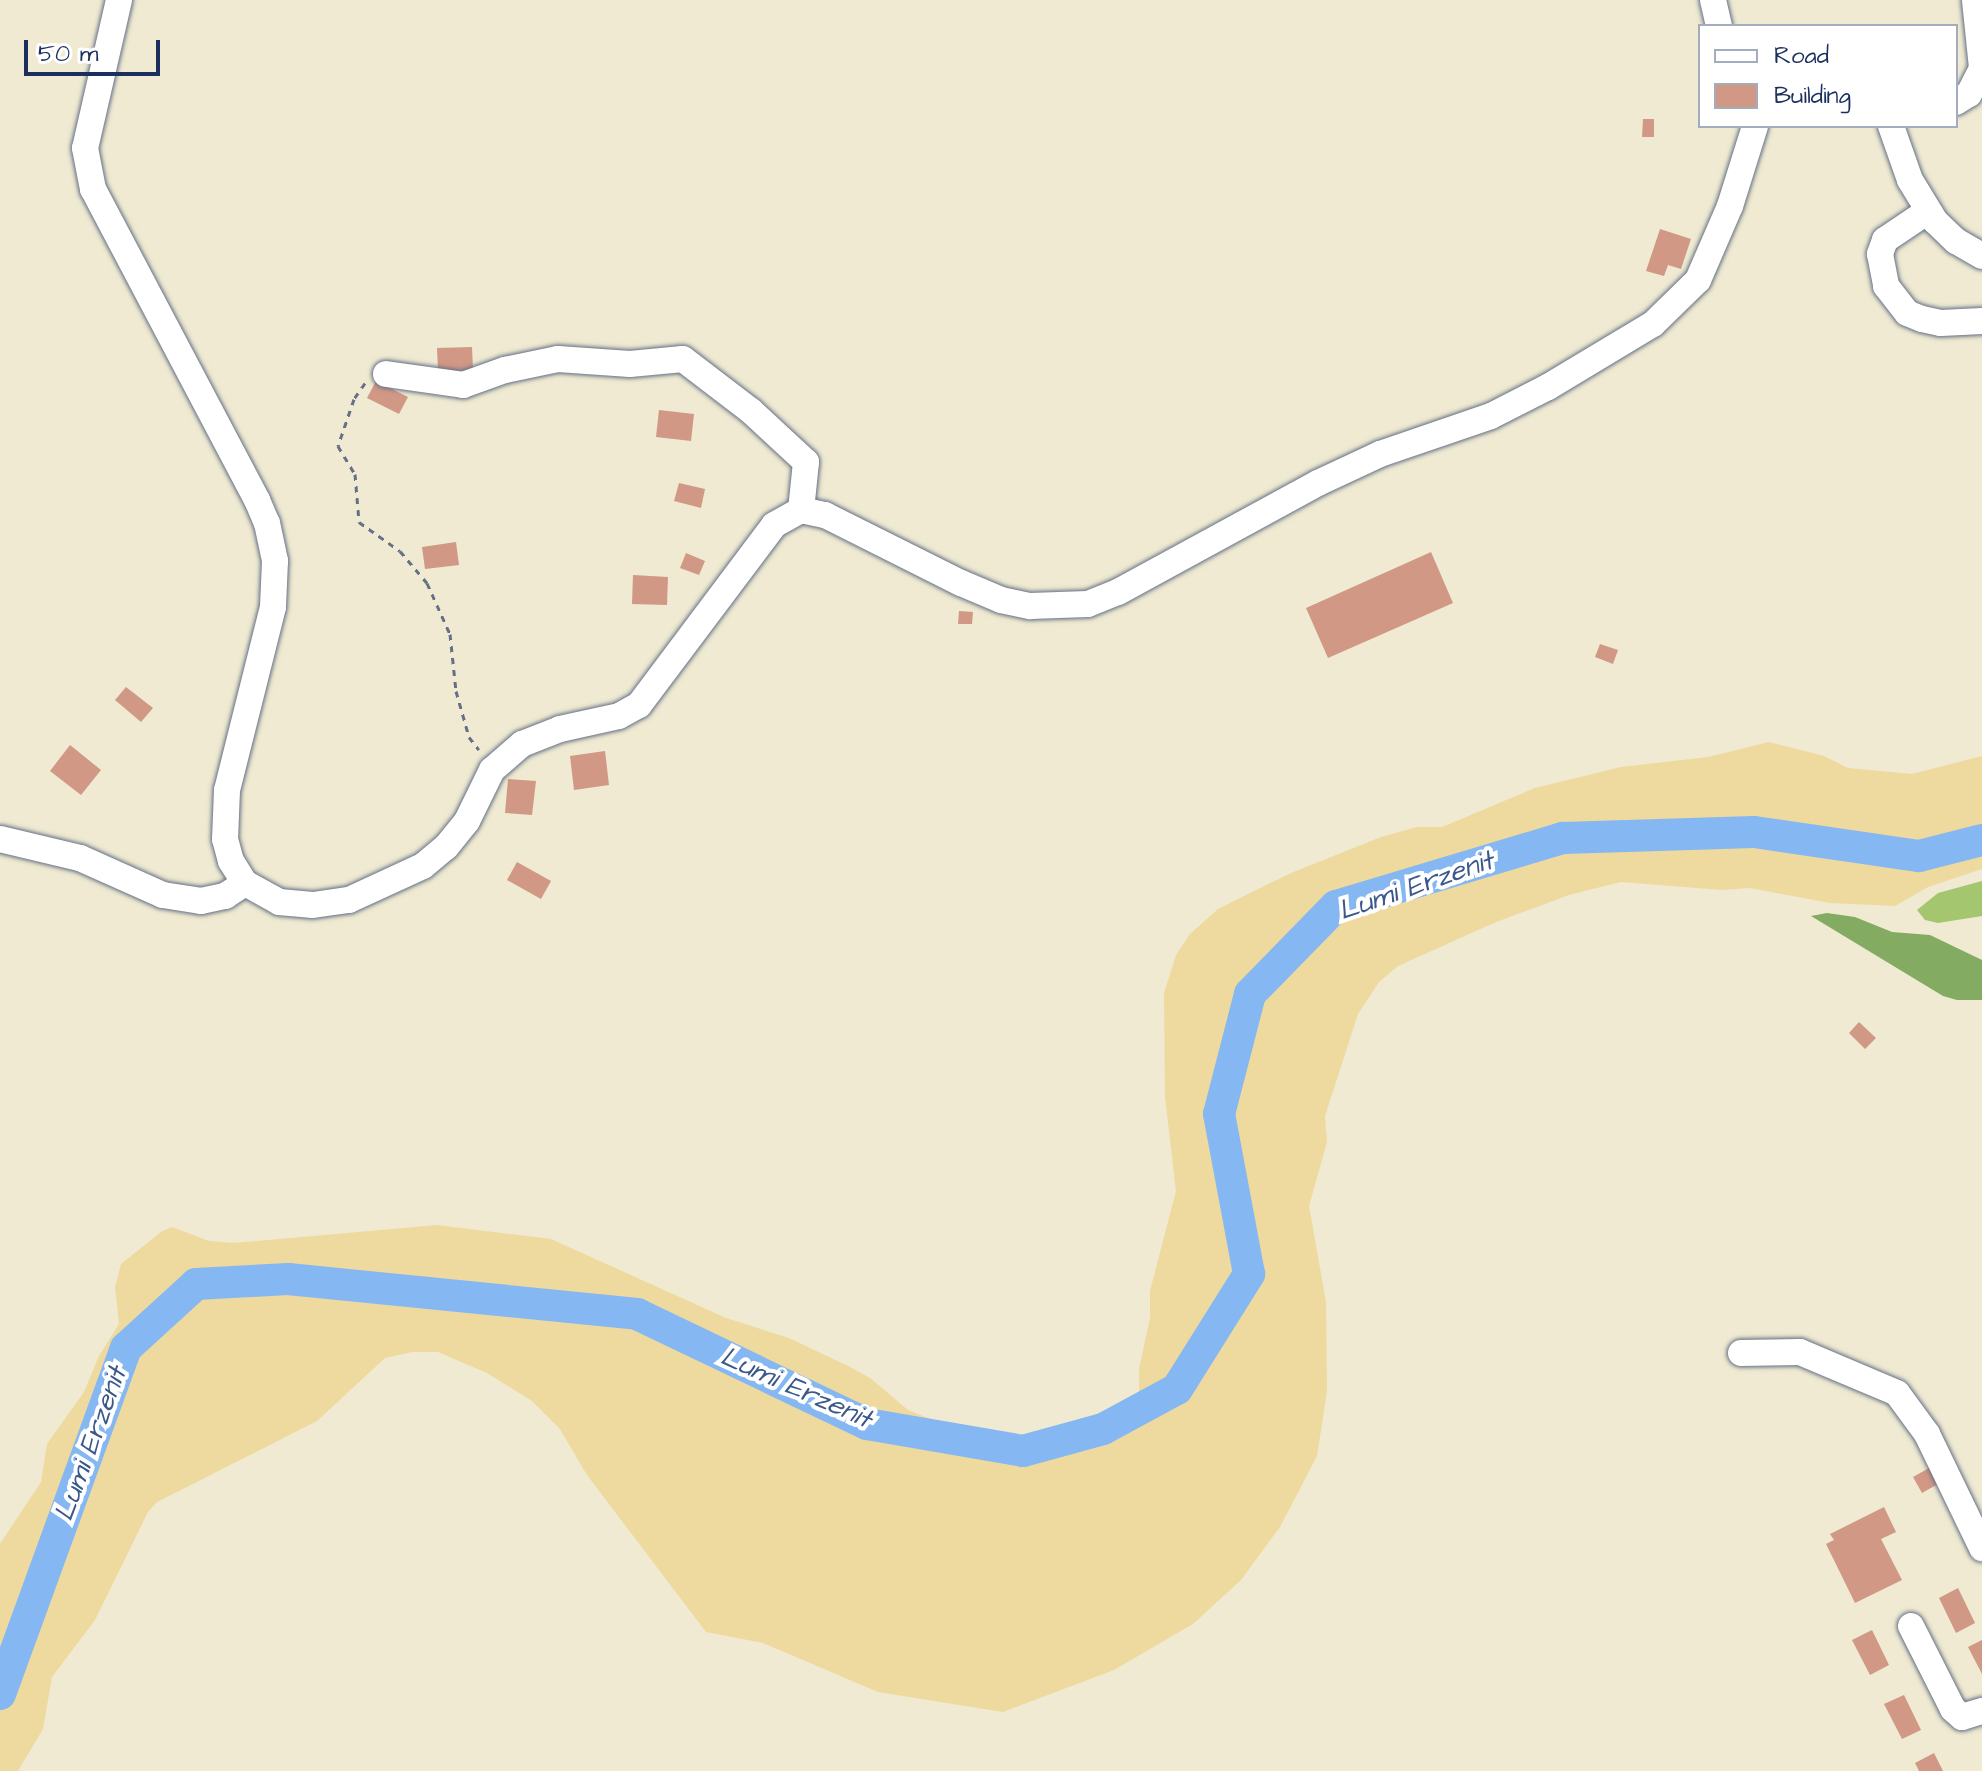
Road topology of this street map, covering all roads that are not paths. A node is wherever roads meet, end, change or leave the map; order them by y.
1 (119, 0) edge
2 (1713, 0) edge
3 (1975, 0) edge
4 (1719, 24) edge
5 (1958, 101) edge
6 (1754, 128) edge
7 (1892, 128) edge
8 (1928, 211) junction
9 (1982, 256) edge
10 (1982, 321) edge
11 (386, 374) road end
12 (801, 510) junction
13 (0, 839) edge
14 (245, 883) junction
15 (1741, 1353) dead end
16 (1982, 1548) edge
17 (1911, 1626) dead end
18 (1982, 1711) edge

1 - 14 street
2 - 4 street
3 - 5 street
6 - 12 street
7 - 8 street
8 - 9 street
8 - 10 street
11 - 12 street
12 - 14 street
13 - 14 street
15 - 16 street
17 - 18 street

